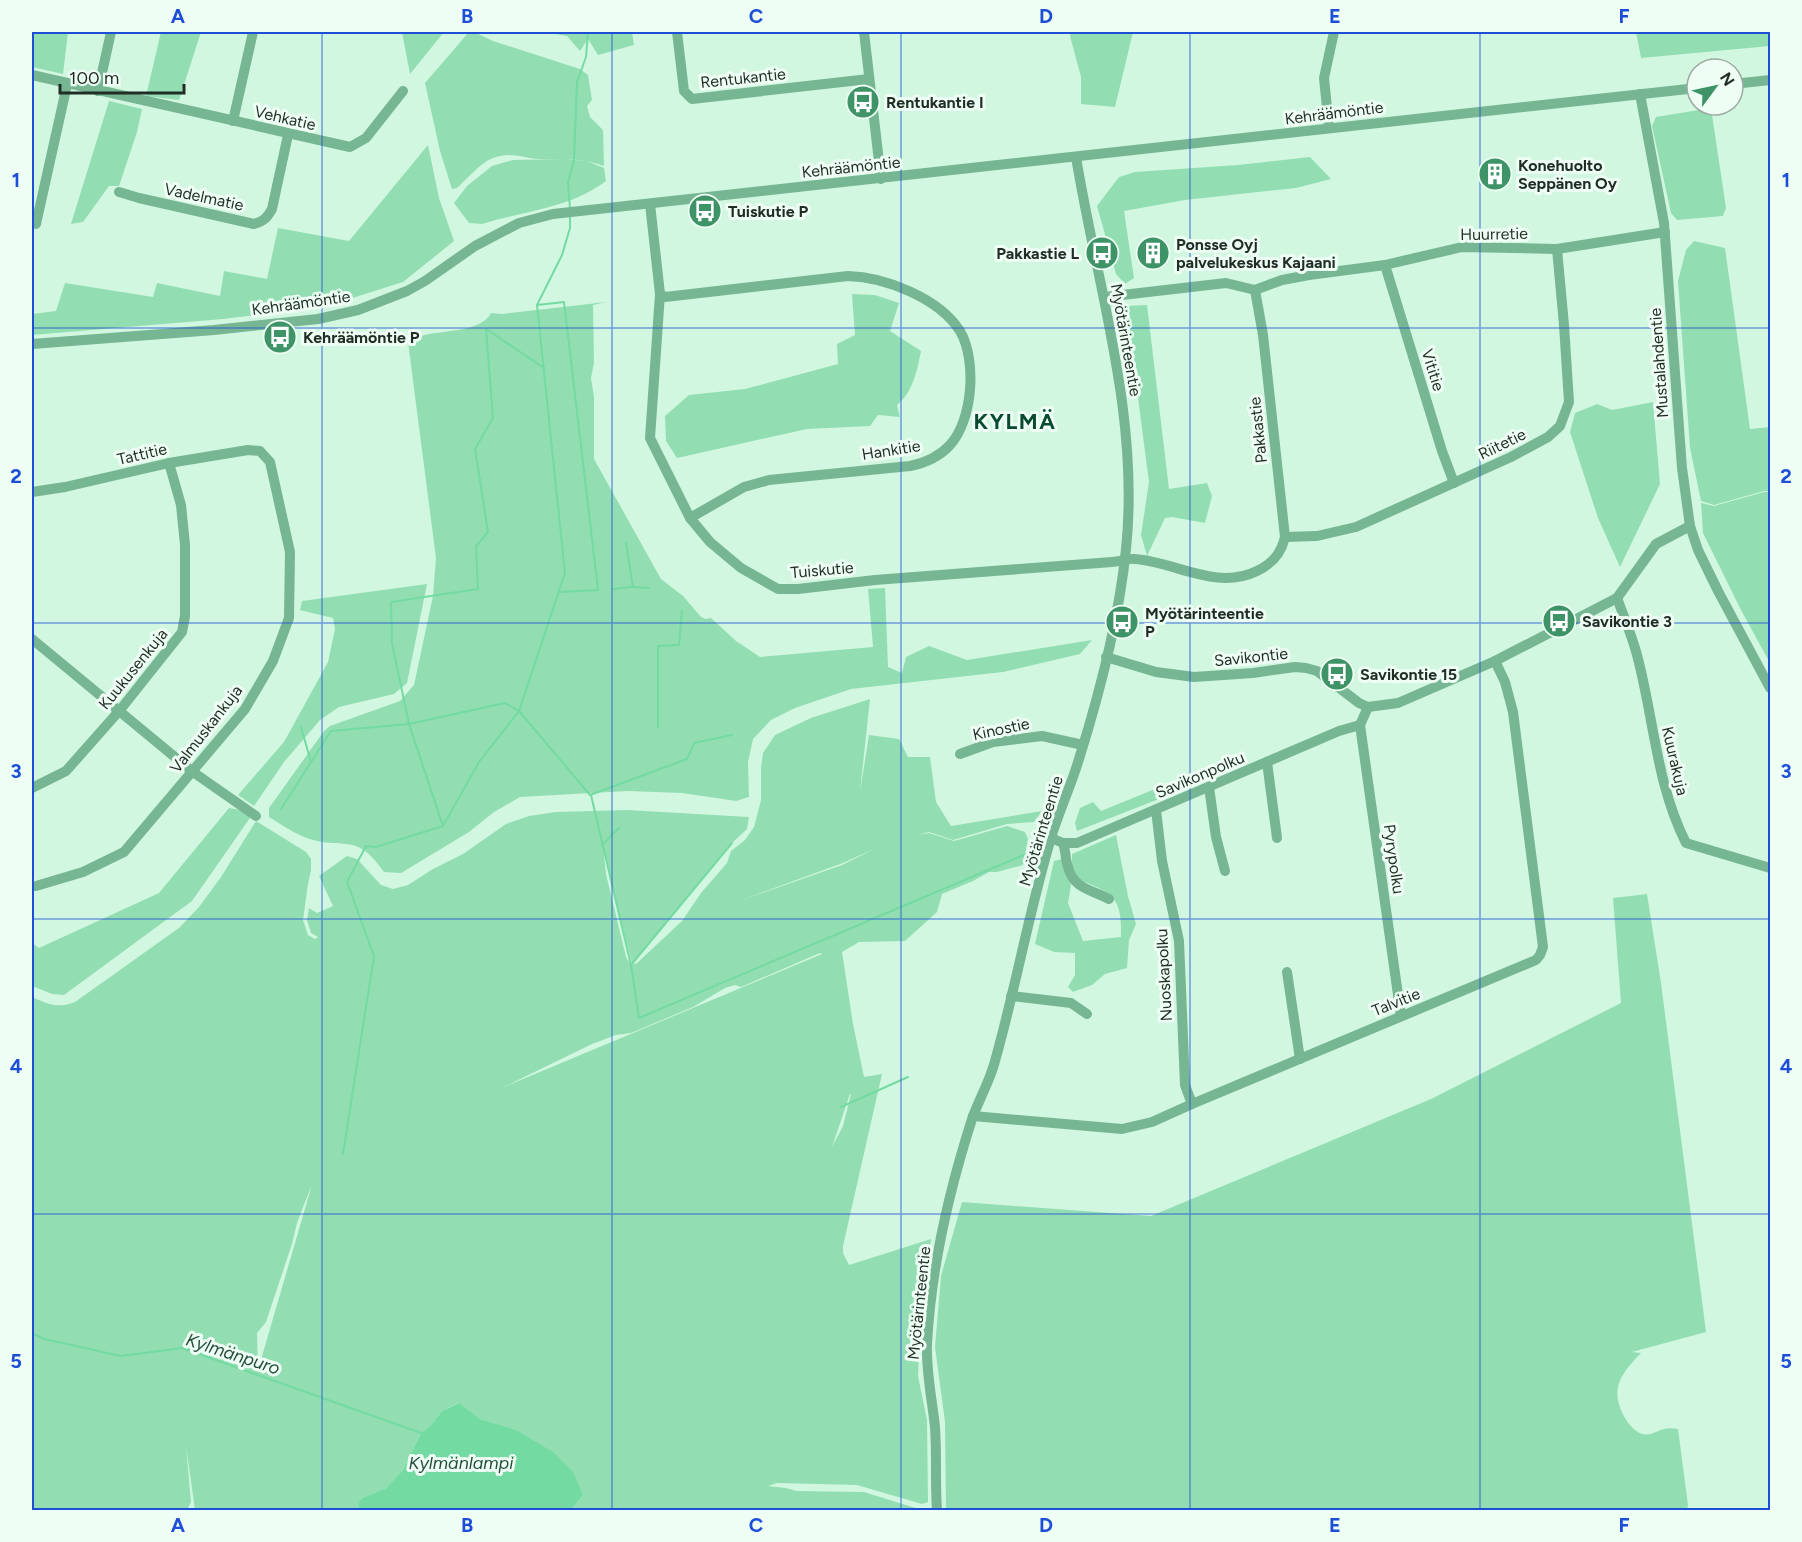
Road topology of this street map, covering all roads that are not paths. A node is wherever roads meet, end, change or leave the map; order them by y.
1 (111, 32) edge
2 (254, 32) edge
3 (677, 32) edge
4 (864, 32) edge
5 (1334, 32) edge
6 (32, 75) edge
7 (869, 80) junction
8 (1770, 80) edge
9 (1745, 83) edge
10 (67, 84) junction
11 (1685, 89) edge
12 (98, 91) junction
13 (403, 91) dead end
14 (1640, 94) junction
15 (233, 121) junction
16 (1329, 128) junction
17 (288, 135) junction
18 (1076, 156) junction
19 (881, 179) junction
20 (119, 192) dead end
21 (650, 204) junction
22 (32, 224) edge
23 (1665, 232) junction
24 (1557, 249) junction
25 (1385, 265) junction
26 (1255, 290) junction
27 (660, 294) junction
28 (1105, 297) junction
29 (32, 344) edge
30 (260, 451) joint
31 (169, 463) junction
32 (1454, 483) junction
33 (32, 492) edge
34 (690, 518) junction
35 (1690, 526) junction
36 (1285, 537) junction
37 (1125, 561) junction
38 (1617, 598) junction
39 (32, 639) edge
40 (1106, 657) junction
41 (1496, 661) junction
42 (1770, 688) edge
43 (1368, 707) junction
44 (120, 710) junction
45 (1360, 726) junction
46 (1083, 745) junction
47 (960, 754) dead end
48 (1267, 762) junction
49 (193, 771) junction
50 (1209, 787) junction
51 (32, 788) edge
52 (1156, 810) junction
53 (256, 816) dead end
54 (1051, 838) junction
55 (1277, 838) dead end
56 (1063, 843) junction
57 (1770, 868) edge
58 (1225, 871) dead end
59 (36, 886) dead end
60 (1109, 899) dead end
61 (1287, 972) dead end
62 (1011, 996) junction
63 (1088, 1014) dead end
64 (1401, 1016) junction
65 (1300, 1059) junction
66 (1192, 1104) junction
67 (973, 1116) junction
68 (937, 1510) edge

1 - 12 street
2 - 15 street
3 - 7 street, Rentukantie
4 - 7 street
5 - 16 street
6 - 10 street, Vehkatie
7 - 19 street
8 - 9 street
10 - 12 street, Vehkatie
10 - 22 street
11 - 14 street, Kehräämöntie
12 - 15 street, Vehkatie
13 - 17 street, Vehkatie
14 - 16 street, Kehräämöntie
14 - 23 street, Mustalahdentie
15 - 17 street, Vehkatie
16 - 18 street, Kehräämöntie
17 - 20 street, Vadelmatie
18 - 19 street, Kehräämöntie
18 - 28 street, Myötärinteentie
19 - 21 street, Kehräämöntie
21 - 27 street, Tuiskutie
21 - 29 street, Kehräämöntie
23 - 24 street, Huurretie
23 - 35 street, Mustalahdentie
24 - 25 street, Huurretie
24 - 32 street, Riitetie
25 - 26 street, Huurretie
25 - 32 street, Vititie
26 - 28 street
26 - 36 street, Pakkastie
27 - 34 street, Tuiskutie
27 - 34 street, Hankitie
28 - 37 street, Myötärinteentie
30 - 31 street, Tattitie
30 - 49 street, Valmuskankuja
31 - 33 street, Tattitie
31 - 44 street, Kuukusenkuja
32 - 36 street, Riitetie
34 - 37 street, Tuiskutie
35 - 38 street
35 - 42 street, Mustalahdentie
36 - 37 street
37 - 40 street, Myötärinteentie
38 - 41 street
38 - 57 street, Kuurakuja
39 - 44 street
40 - 43 street, Savikontie
40 - 46 street, Myötärinteentie
41 - 43 street
41 - 64 street, Talvitie
43 - 45 street
44 - 49 street
44 - 51 street, Kuukusenkuja
45 - 48 street, Savikonpolku
45 - 64 street, Pyrypolku
46 - 47 street, Kinostie
46 - 54 street, Myötärinteentie
48 - 50 street, Savikonpolku
48 - 55 street
49 - 53 street
49 - 59 street, Valmuskankuja
50 - 52 street, Savikonpolku
50 - 58 street
52 - 56 street, Savikonpolku
52 - 66 street, Nuoskapolku
54 - 56 street
54 - 62 street, Myötärinteentie
56 - 60 street
61 - 65 street
62 - 63 street
62 - 67 street, Myötärinteentie
64 - 65 street, Talvitie
65 - 66 street, Talvitie
66 - 67 street, Talvitie
67 - 68 street, Myötärinteentie

